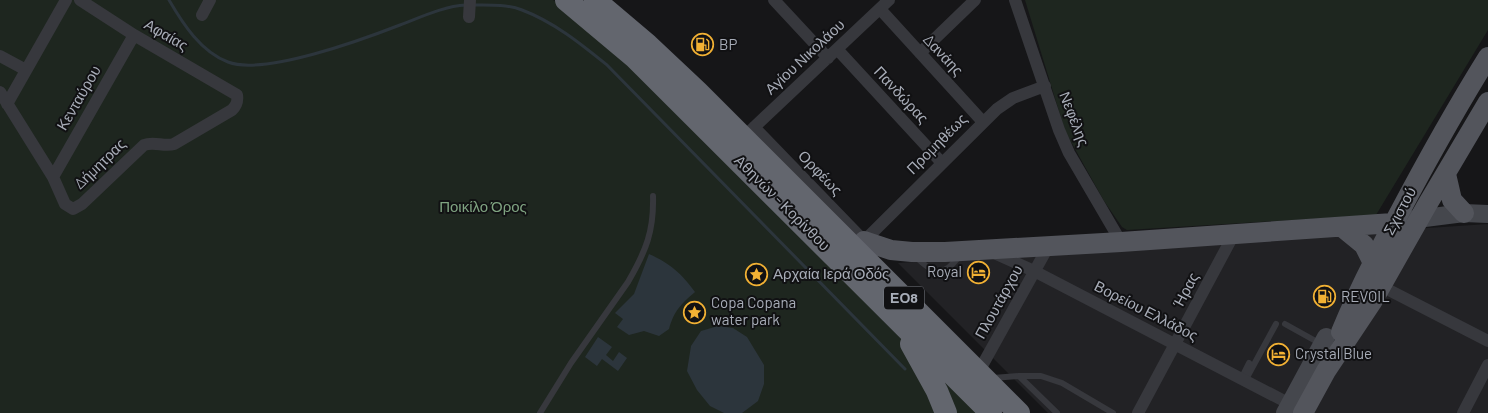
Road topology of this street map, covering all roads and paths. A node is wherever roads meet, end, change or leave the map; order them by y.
1 (66, 0) edge
2 (80, 0) edge
3 (210, 0) edge
4 (470, 0) edge
5 (566, 0) edge
6 (595, 0) edge
7 (774, 0) edge
8 (889, 0) edge
9 (1015, 0) edge
10 (966, 3) edge
11 (880, 9) junction
12 (202, 15) dead end
13 (469, 17) dead end
14 (134, 35) junction
15 (920, 53) junction
16 (832, 54) junction
17 (0, 56) edge
18 (1488, 56) edge
19 (26, 70) junction
20 (1045, 86) junction
21 (0, 92) edge
22 (237, 94) joint
23 (1488, 102) edge
24 (7, 104) junction
25 (983, 122) junction
26 (749, 132) junction
27 (942, 163) junction
28 (1446, 174) junction
29 (54, 177) junction
30 (790, 183) junction
31 (653, 196) dead end
32 (1464, 214) junction
33 (1488, 214) edge
34 (1394, 223) junction
35 (1417, 223) junction
36 (1488, 223) edge
37 (1342, 227) junction
38 (1234, 234) junction
39 (864, 241) junction
40 (1121, 242) junction
41 (1048, 246) junction
42 (977, 250) junction
43 (1373, 263) junction
44 (1034, 271) junction
45 (1370, 294) junction
46 (901, 323) junction
47 (1276, 324) dead end
48 (1285, 324) dead end
49 (1324, 341) junction
50 (1488, 341) edge
51 (1176, 345) junction
52 (1249, 362) dead end
53 (1488, 365) edge
54 (981, 376) junction
55 (1019, 376) junction
56 (1243, 380) junction
57 (1098, 404) junction
58 (1293, 410) edge
59 (540, 413) edge
60 (946, 413) edge
61 (991, 413) edge
62 (1019, 413) edge
63 (1057, 413) edge
64 (1098, 413) edge
65 (1113, 413) edge
66 (1138, 413) edge
67 (1315, 413) edge
68 (1463, 413) edge

1 - 19 street
2 - 14 street, Αφαίας
3 - 12 street
4 - 13 street
5 - 46 highway, Αθηνών - Κορίνθου / ΕΟ8
6 - 26 highway, Αθηνών - Κορίνθου / ΕΟ8
7 - 16 street, Πανδώρας
8 - 11 street, Αγίου Νικολάου
9 - 20 street, Νεφέλης
10 - 15 street
11 - 15 street, Δανάης
11 - 16 street, Αγίου Νικολάου
14 - 22 street, Αφαίας
14 - 29 street, Κενταύρου
15 - 25 street, Δανάης
16 - 26 street, Αγίου Νικολάου
16 - 27 street, Πανδώρας
17 - 19 street
18 - 34 main road, Σχιστού
19 - 24 street
20 - 25 street, Προμηθέως
20 - 40 street, Νεφέλης
21 - 24 street, Δήμητρας
22 - 29 street, Δήμητρας
23 - 28 main road, Σχιστού
24 - 29 street, Δήμητρας
25 - 27 street, Προμηθέως
26 - 30 highway, Αθηνών - Κορίνθου / ΕΟ8
26 - 39 street, Ορφέως
27 - 39 street, Προμηθέως
28 - 32 main road
28 - 35 main road, Σχιστού
30 - 39 highway
30 - 54 highway, Αθηνών - Κορίνθου / ΕΟ8
31 - 59 lane
32 - 33 street
32 - 35 street
34 - 35 street
34 - 37 main road
34 - 43 main road, Σχιστού
35 - 36 street
35 - 45 main road, Σχιστού
37 - 38 main road
37 - 43 main road
38 - 40 main road
38 - 51 street, Ήρας
39 - 42 main road
40 - 41 main road
41 - 42 main road
41 - 44 street, Πλουτάρχου
42 - 44 street, Βορείου Ελλάδος
43 - 45 main road, Σχιστού
44 - 51 street, Βορείου Ελλάδος
44 - 54 street, Πλουτάρχου
45 - 49 main road
45 - 50 street
45 - 58 main road, Σχιστού
45 - 67 main road
46 - 60 highway
46 - 61 highway, Αθηνών - Κορίνθου / ΕΟ8
47 - 56 lane
48 - 49 lane
49 - 58 street
51 - 56 street, Βορείου Ελλάδος
51 - 66 street, Ήρας
52 - 56 lane
53 - 68 street
54 - 55 lane
54 - 62 highway, Αθηνών - Κορίνθου / ΕΟ8
55 - 57 lane
55 - 63 lane
56 - 58 street, Βορείου Ελλάδος
57 - 64 lane
57 - 65 lane

